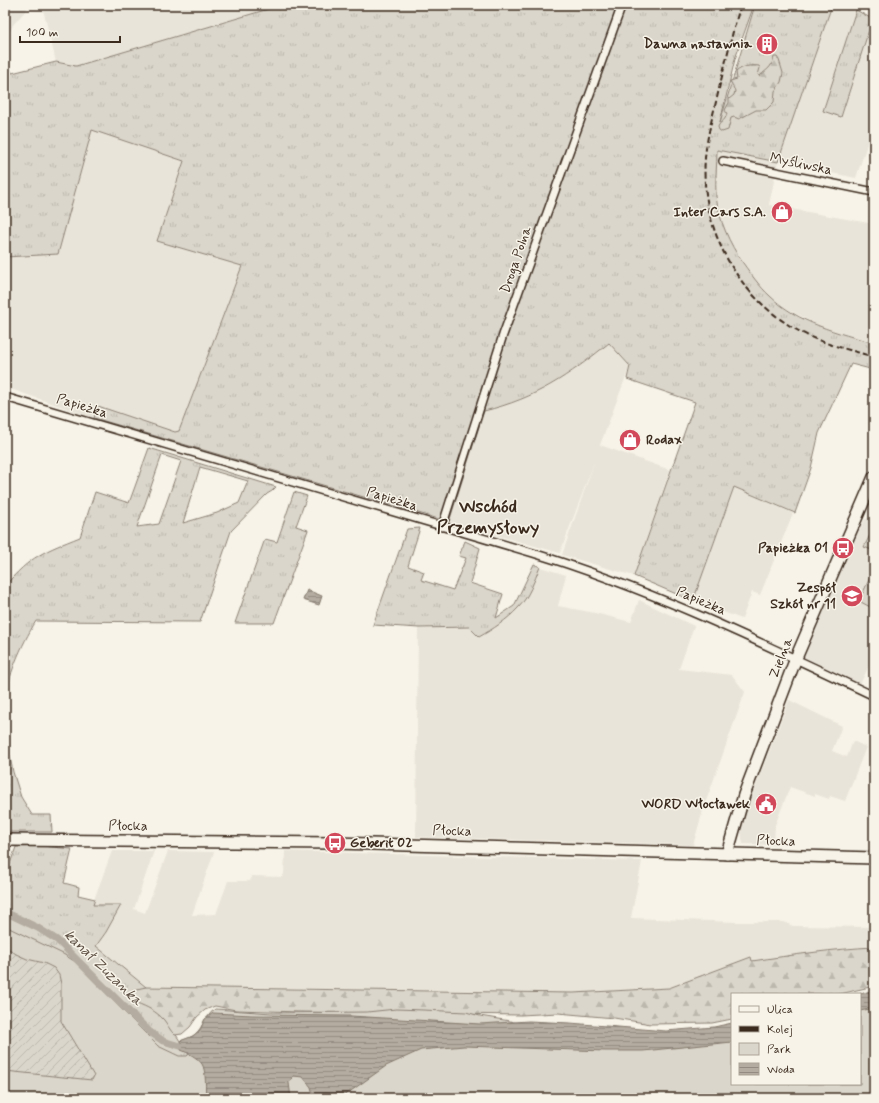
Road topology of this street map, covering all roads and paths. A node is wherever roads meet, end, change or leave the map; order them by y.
1 (622, 5) edge
2 (724, 161) dead end
3 (874, 192) edge
4 (5, 397) edge
5 (874, 476) edge
6 (442, 527) junction
7 (796, 658) junction
8 (874, 696) edge
9 (5, 840) edge
10 (727, 854) junction
11 (874, 858) edge

1 - 6 street, Droga Polna
2 - 3 street, Myśliwska
4 - 6 street, Papieżka
5 - 7 street, Zielna
6 - 7 street, Papieżka
7 - 8 street, Papieżka
7 - 10 street, Zielna
9 - 10 street, Płocka
10 - 11 street, Płocka

